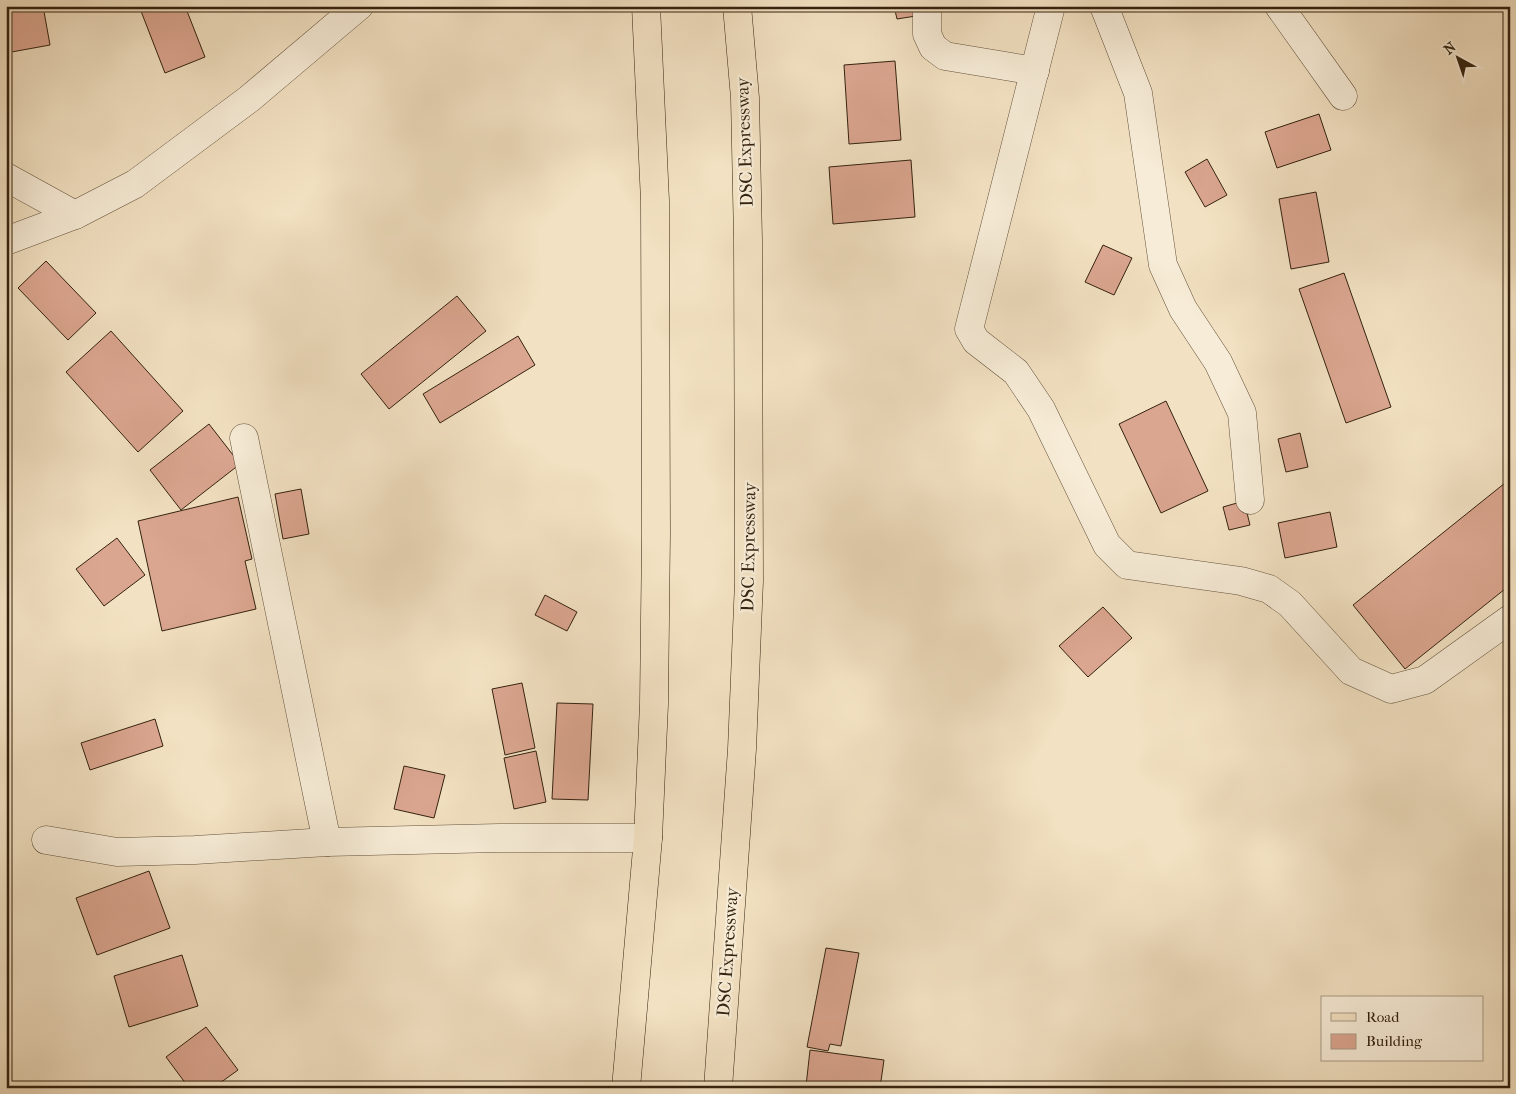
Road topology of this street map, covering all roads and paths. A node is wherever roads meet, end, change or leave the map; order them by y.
1 (359, 6) edge
2 (646, 6) edge
3 (927, 6) edge
4 (1051, 6) edge
5 (1104, 6) edge
6 (1280, 6) edge
7 (739, 11) edge
8 (1035, 71) junction
9 (1343, 96) dead end
10 (6, 177) edge
11 (75, 216) junction
12 (6, 241) edge
13 (244, 438) dead end
14 (1250, 500) dead end
15 (1510, 618) edge
16 (648, 838) junction
17 (46, 840) dead end
18 (327, 842) junction
19 (626, 1088) edge
20 (718, 1088) edge

1 - 11 street
2 - 16 main road
3 - 8 street
4 - 8 street
5 - 14 street
6 - 9 street
7 - 20 main road, DSC Expressway
8 - 15 street
10 - 11 street
11 - 12 street
13 - 18 street
16 - 18 street
16 - 19 main road
17 - 18 street

